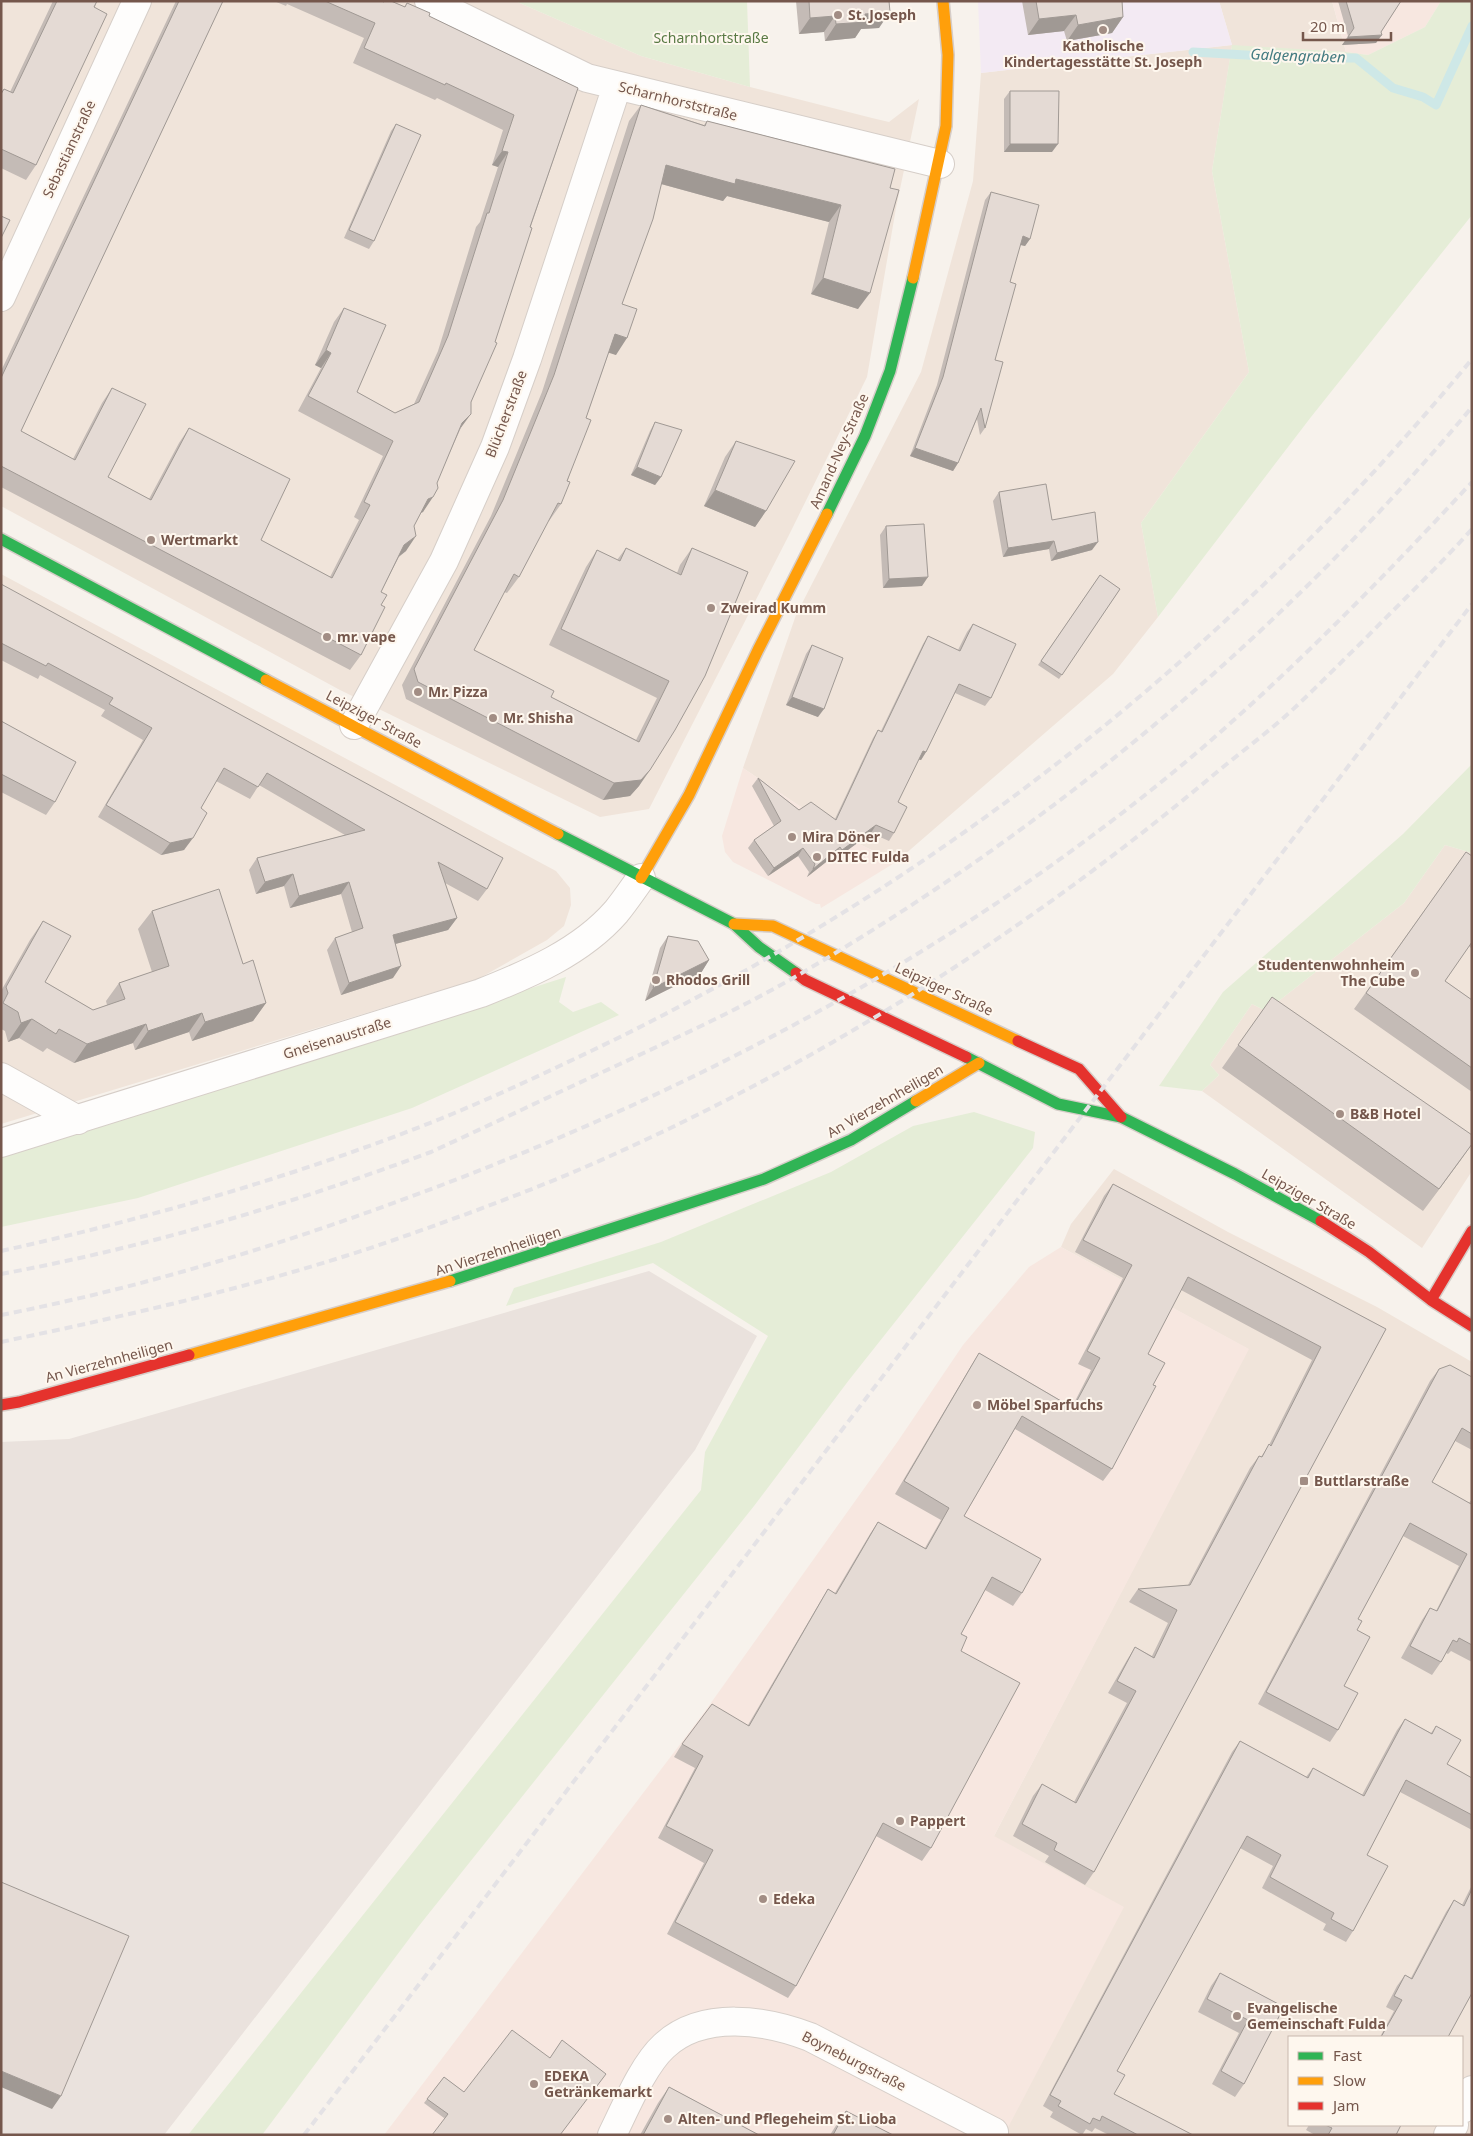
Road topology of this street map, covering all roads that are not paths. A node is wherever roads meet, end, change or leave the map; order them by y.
1 (137, 1) edge
2 (429, 1) edge
3 (943, 1) edge
4 (617, 86) junction
5 (940, 164) junction
6 (1, 297) edge
7 (1, 539) edge
8 (354, 725) junction
9 (641, 878) junction
10 (734, 924) junction
11 (980, 1064) junction
12 (1, 1077) edge
13 (1121, 1117) junction
14 (78, 1120) junction
15 (1, 1143) edge
16 (1472, 1231) edge
17 (1431, 1300) junction
18 (1472, 1326) edge
19 (1, 1405) edge
20 (1472, 2090) edge
21 (1463, 2107) edge
22 (994, 2132) dead end
23 (612, 2135) edge

1 - 6 street, Sebastianstraße
2 - 4 street, Scharnhorststraße
3 - 5 main road, Amand-Ney-Straße
4 - 5 street, Scharnhorststraße
4 - 8 street, Blücherstraße
5 - 9 main road, Amand-Ney-Straße
7 - 8 main road, Leipziger Straße
8 - 9 main road, Leipziger Straße
9 - 10 main road, Leipziger Straße
9 - 14 street, Gneisenaustraße
10 - 11 main road, Leipziger Straße
10 - 13 main road, Leipziger Straße
11 - 13 main road, Leipziger Straße
11 - 19 main road, An Vierzehnheiligen
12 - 14 street
13 - 17 main road, Leipziger Straße
14 - 15 street, Gneisenaustraße
16 - 17 main road
17 - 18 main road, Leipziger Straße
20 - 21 street
22 - 23 street, Boyneburgstraße

